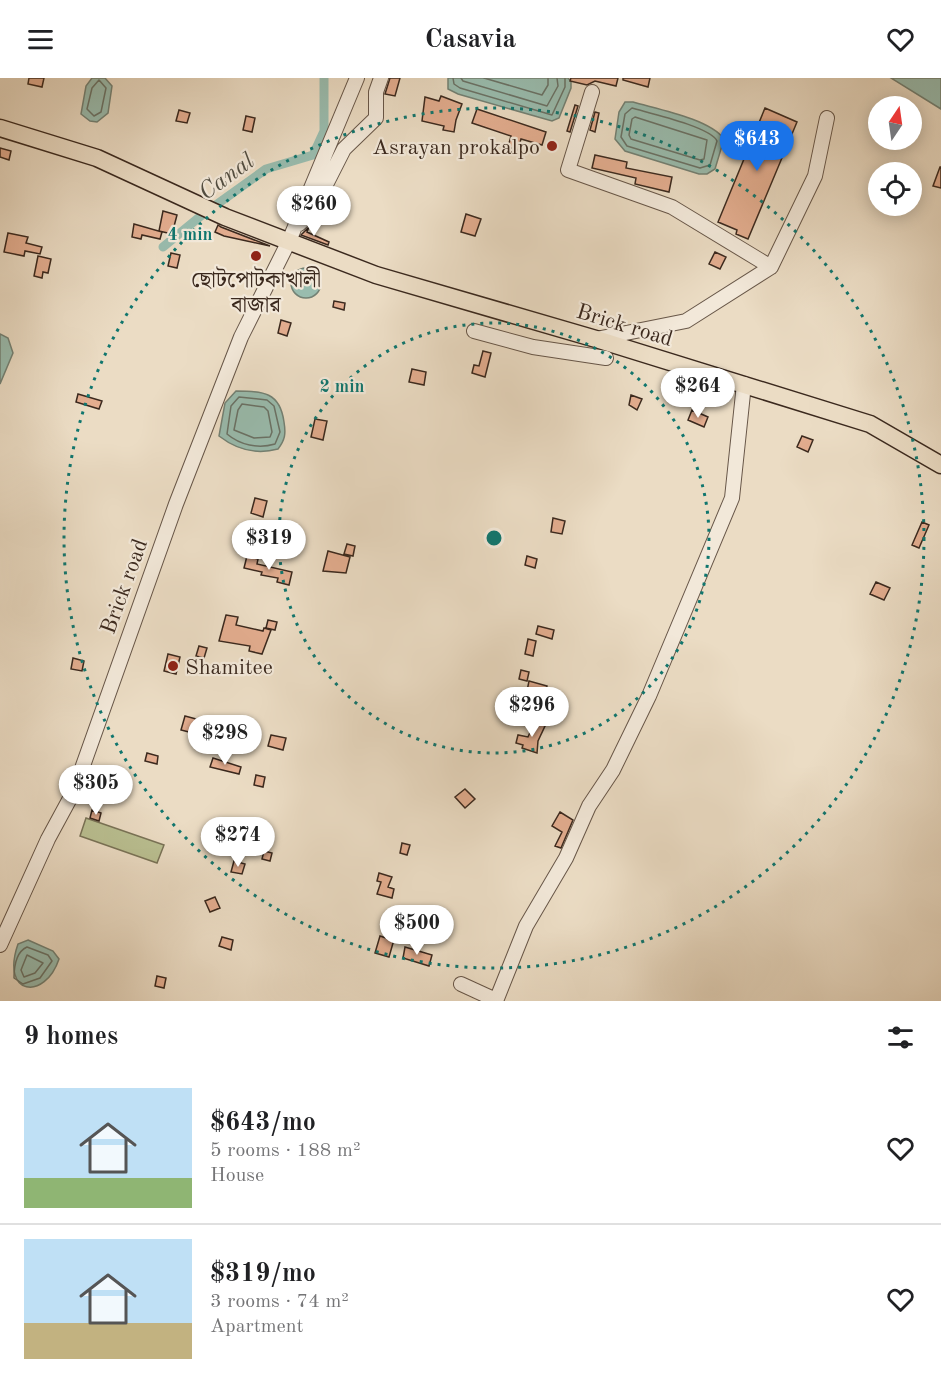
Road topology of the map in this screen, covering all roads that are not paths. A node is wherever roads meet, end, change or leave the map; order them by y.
1 (357, 78) edge
2 (381, 78) edge
3 (592, 92) dead end
4 (827, 118) dead end
5 (0, 128) edge
6 (292, 234) junction
7 (771, 267) junction
8 (474, 330) dead end
9 (589, 336) junction
10 (577, 353) junction
11 (606, 358) dead end
12 (744, 384) junction
13 (941, 465) edge
14 (0, 945) edge
15 (461, 984) dead end
16 (496, 1000) edge

1 - 6 street, Brick road
2 - 6 street
3 - 7 street
4 - 7 street
5 - 6 main road, Brick road
6 - 9 main road, Brick road
6 - 14 street, Brick road
7 - 9 street
8 - 10 street
9 - 10 street
9 - 12 main road, Brick road
10 - 11 street
12 - 13 main road, Brick road
12 - 16 street
15 - 16 street

